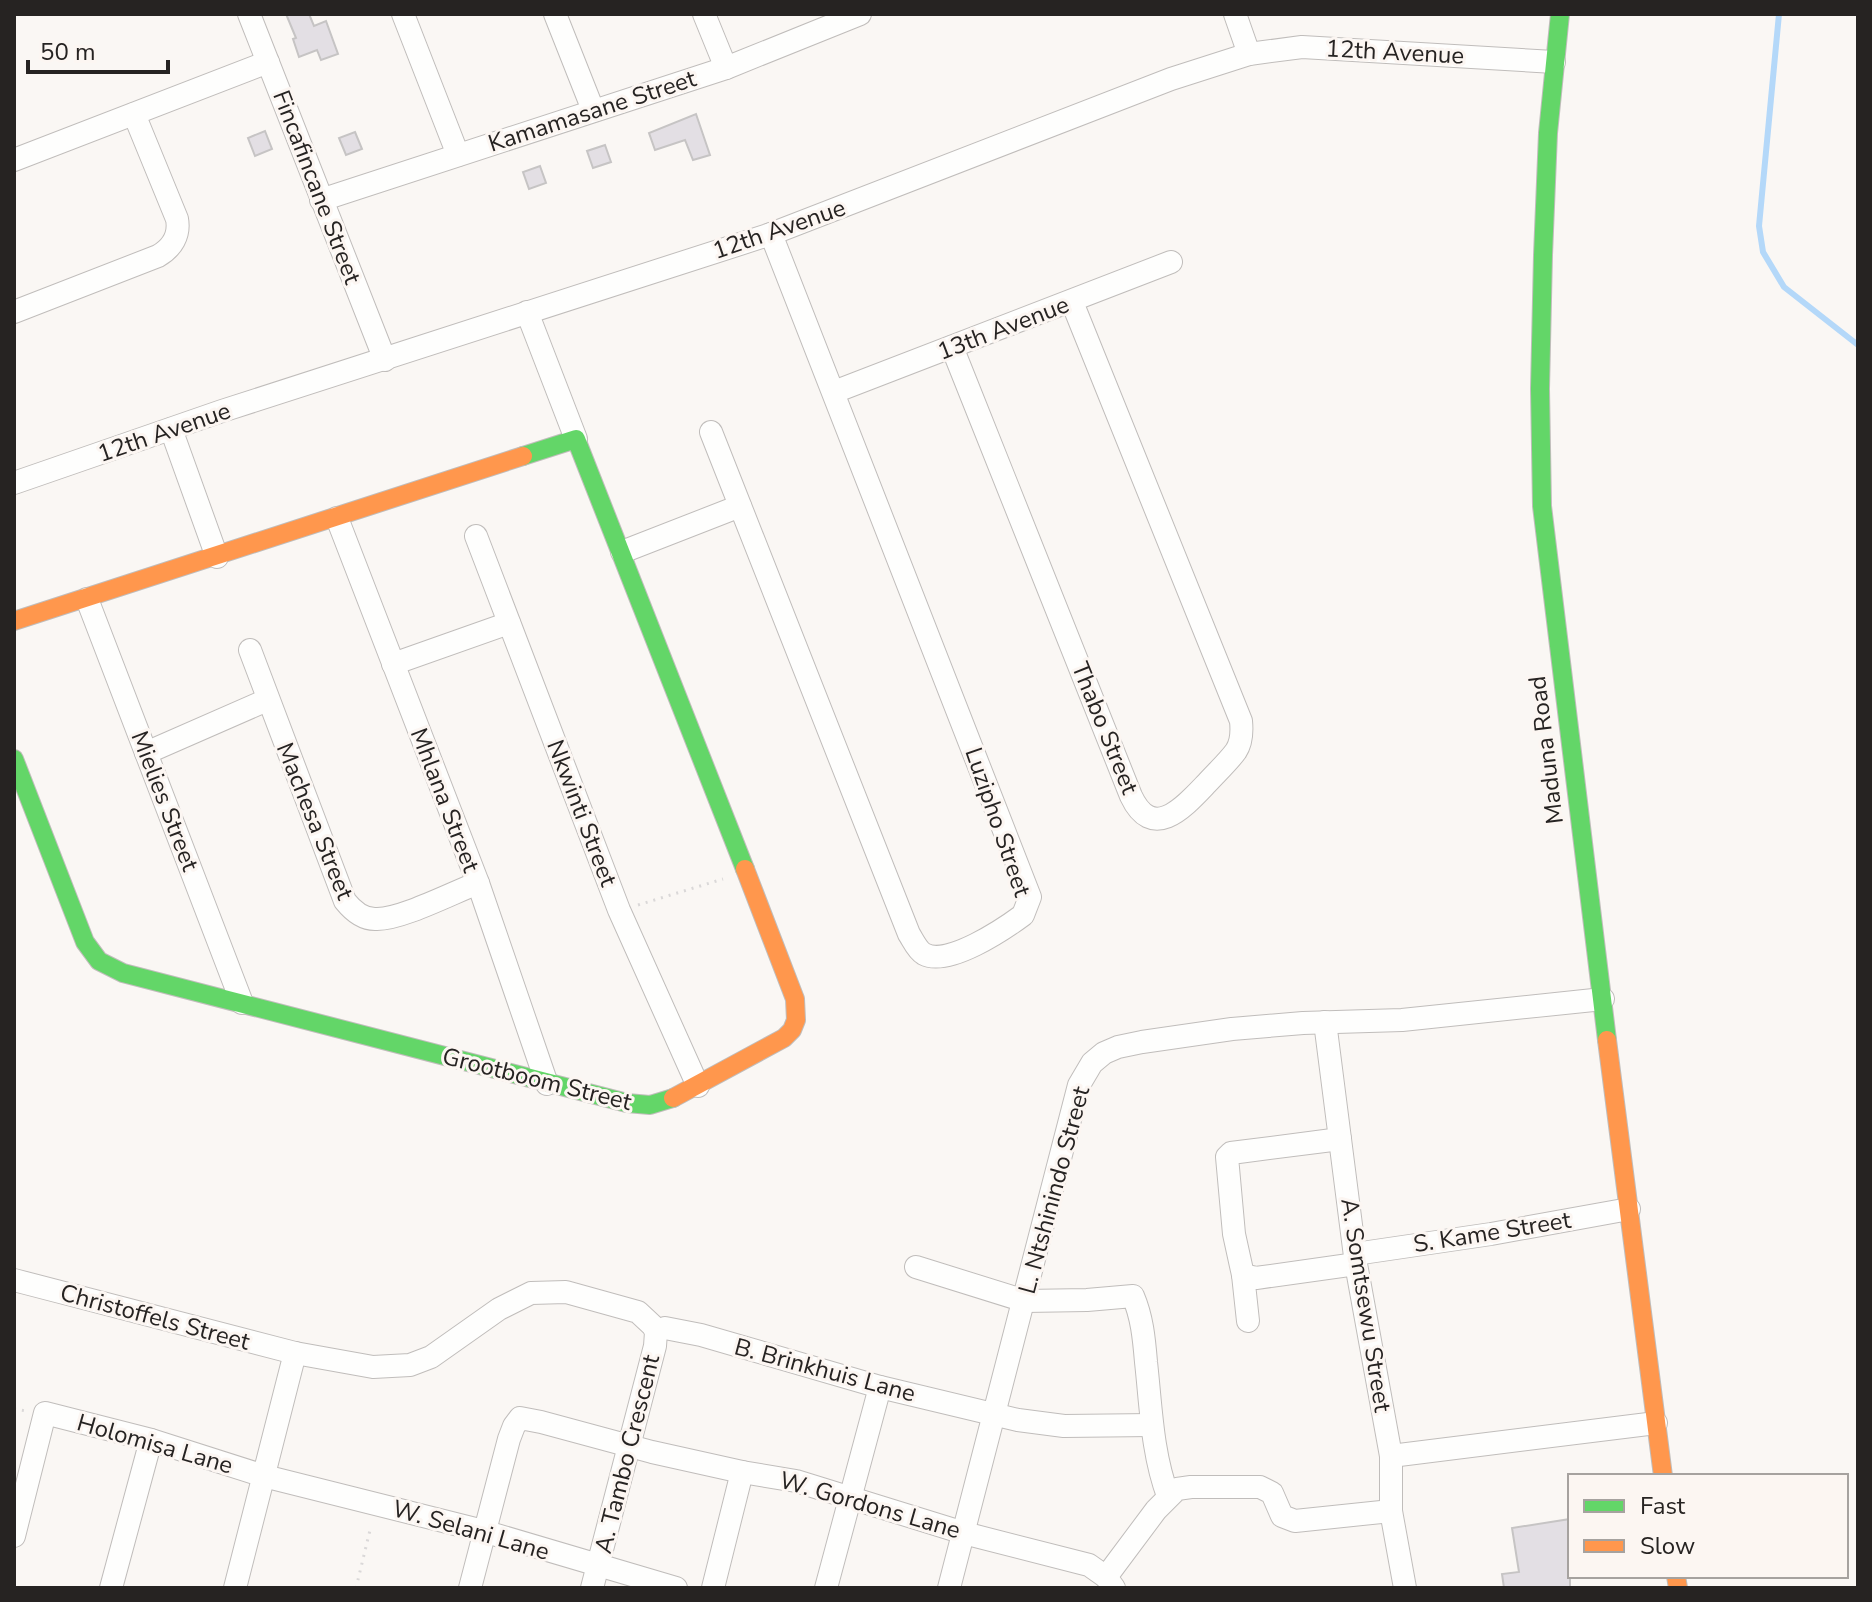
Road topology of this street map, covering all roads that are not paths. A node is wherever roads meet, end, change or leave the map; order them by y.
1 (249, 14) edge
2 (403, 14) edge
3 (555, 14) edge
4 (704, 14) edge
5 (858, 14) edge
6 (1235, 14) edge
7 (1560, 14) edge
8 (1249, 54) junction
9 (268, 62) junction
10 (1554, 62) junction
11 (726, 68) junction
12 (593, 110) junction
13 (134, 114) junction
14 (458, 155) junction
15 (14, 160) edge
16 (321, 200) junction
17 (771, 234) junction
18 (1171, 262) dead end
19 (1072, 302) junction
20 (14, 312) edge
21 (527, 312) junction
22 (952, 347) junction
23 (385, 360) junction
24 (834, 392) junction
25 (171, 429) junction
26 (711, 432) dead end
27 (576, 439) junction
28 (14, 483) edge
29 (740, 506) junction
30 (337, 518) junction
31 (476, 536) dead end
32 (622, 552) junction
33 (217, 557) junction
34 (87, 599) junction
35 (14, 621) edge
36 (509, 623) junction
37 (250, 650) dead end
38 (393, 664) junction
39 (267, 700) junction
40 (146, 753) junction
41 (15, 765) edge
42 (478, 883) junction
43 (1603, 999) junction
44 (242, 1003) junction
45 (1325, 1022) junction
46 (547, 1084) junction
47 (698, 1086) junction
48 (1340, 1139) junction
49 (1629, 1209) junction
50 (1356, 1259) junction
51 (916, 1267) dead end
52 (1243, 1275) junction
53 (14, 1280) edge
54 (1025, 1301) junction
55 (1248, 1321) dead end
56 (656, 1332) junction
57 (295, 1353) junction
58 (880, 1387) junction
59 (995, 1413) junction
60 (1656, 1423) junction
61 (1152, 1425) junction
62 (151, 1440) junction
63 (629, 1446) junction
64 (1391, 1456) junction
65 (742, 1472) junction
66 (1663, 1474) edge
67 (264, 1476) junction
68 (1168, 1496) junction
69 (852, 1498) junction
70 (1391, 1511) junction
71 (483, 1531) junction
72 (964, 1533) junction
73 (14, 1536) edge
74 (595, 1578) edge
75 (1110, 1583) edge
76 (111, 1588) edge
77 (235, 1588) edge
78 (470, 1588) edge
79 (676, 1588) edge
80 (713, 1588) edge
81 (826, 1588) edge
82 (949, 1588) edge
83 (1405, 1588) edge

1 - 9 street, Fincafincane Street
2 - 14 street
3 - 12 street
4 - 11 street
5 - 11 street, Kamamasane Street
6 - 8 street
7 - 10 street, Maduna Road
8 - 10 street, 12th Avenue
8 - 17 street, 12th Avenue
9 - 13 street
9 - 16 street, Fincafincane Street
10 - 43 street, Maduna Road
11 - 12 street, Kamamasane Street
12 - 14 street, Kamamasane Street
13 - 15 street
13 - 20 street
14 - 16 street, Kamamasane Street
16 - 23 street, Fincafincane Street
17 - 21 street, 12th Avenue
17 - 24 street, Luzipho Street
18 - 19 street, 13th Avenue
19 - 22 street, 13th Avenue
19 - 22 street, Thabo Street
21 - 23 street, 12th Avenue
21 - 27 street, Grootboom Street
22 - 24 street, 13th Avenue
23 - 25 street, 12th Avenue
24 - 29 street, Luzipho Street
25 - 28 street, 12th Avenue
25 - 33 street
26 - 29 street, Luzipho Street
27 - 30 street
27 - 32 street, Grootboom Street
29 - 32 street
30 - 33 street
30 - 38 street, Mhlana Street
31 - 36 street, Nkwinti Street
32 - 47 street, Grootboom Street
33 - 34 street
34 - 35 street
34 - 40 street, Mielies Street
36 - 38 street
36 - 47 street, Nkwinti Street
37 - 39 street, Machesa Street
38 - 42 street, Mhlana Street
39 - 40 street
39 - 42 street, Machesa Street
40 - 44 street, Mielies Street
41 - 44 street, Grootboom Street
42 - 46 street, Mhlana Street
43 - 45 street, L. Ntshinindo Street
43 - 49 street, Maduna Road
44 - 46 street, Grootboom Street
45 - 48 street, A. Somtsewu Street
45 - 54 street, L. Ntshinindo Street
46 - 47 street, Grootboom Street
48 - 50 street, A. Somtsewu Street
48 - 52 street
49 - 50 street, S. Kame Street
49 - 60 street, Maduna Road
50 - 52 street, S. Kame Street
50 - 64 street, A. Somtsewu Street
51 - 54 street
52 - 55 street
53 - 57 street, Christoffels Street
54 - 59 street, L. Ntshinindo Street
54 - 61 street
56 - 57 street, A. Tambo Crescent
56 - 58 street, B. Brinkhuis Lane
56 - 63 street, A. Tambo Crescent
57 - 67 street
58 - 59 street, B. Brinkhuis Lane
58 - 69 street
59 - 61 street, B. Brinkhuis Lane
59 - 72 street, L. Ntshinindo Street
60 - 64 street
60 - 66 street, Maduna Road
61 - 68 street
62 - 67 street, Holomisa Lane
62 - 73 street, Holomisa Lane
62 - 76 street
63 - 65 street, W. Gordons Lane
63 - 71 street, W. Gordons Lane
63 - 74 street, A. Tambo Crescent
64 - 70 street, A. Somtsewu Street
65 - 69 street, W. Gordons Lane
65 - 80 street
67 - 71 street, W. Selani Lane
67 - 77 street
68 - 70 street
68 - 75 street
69 - 72 street, W. Gordons Lane
69 - 81 street
70 - 83 street, A. Somtsewu Street
71 - 74 street, W. Selani Lane
71 - 78 street
72 - 75 street, W. Gordons Lane
72 - 82 street, L. Ntshinindo Street
74 - 79 street, W. Selani Lane

